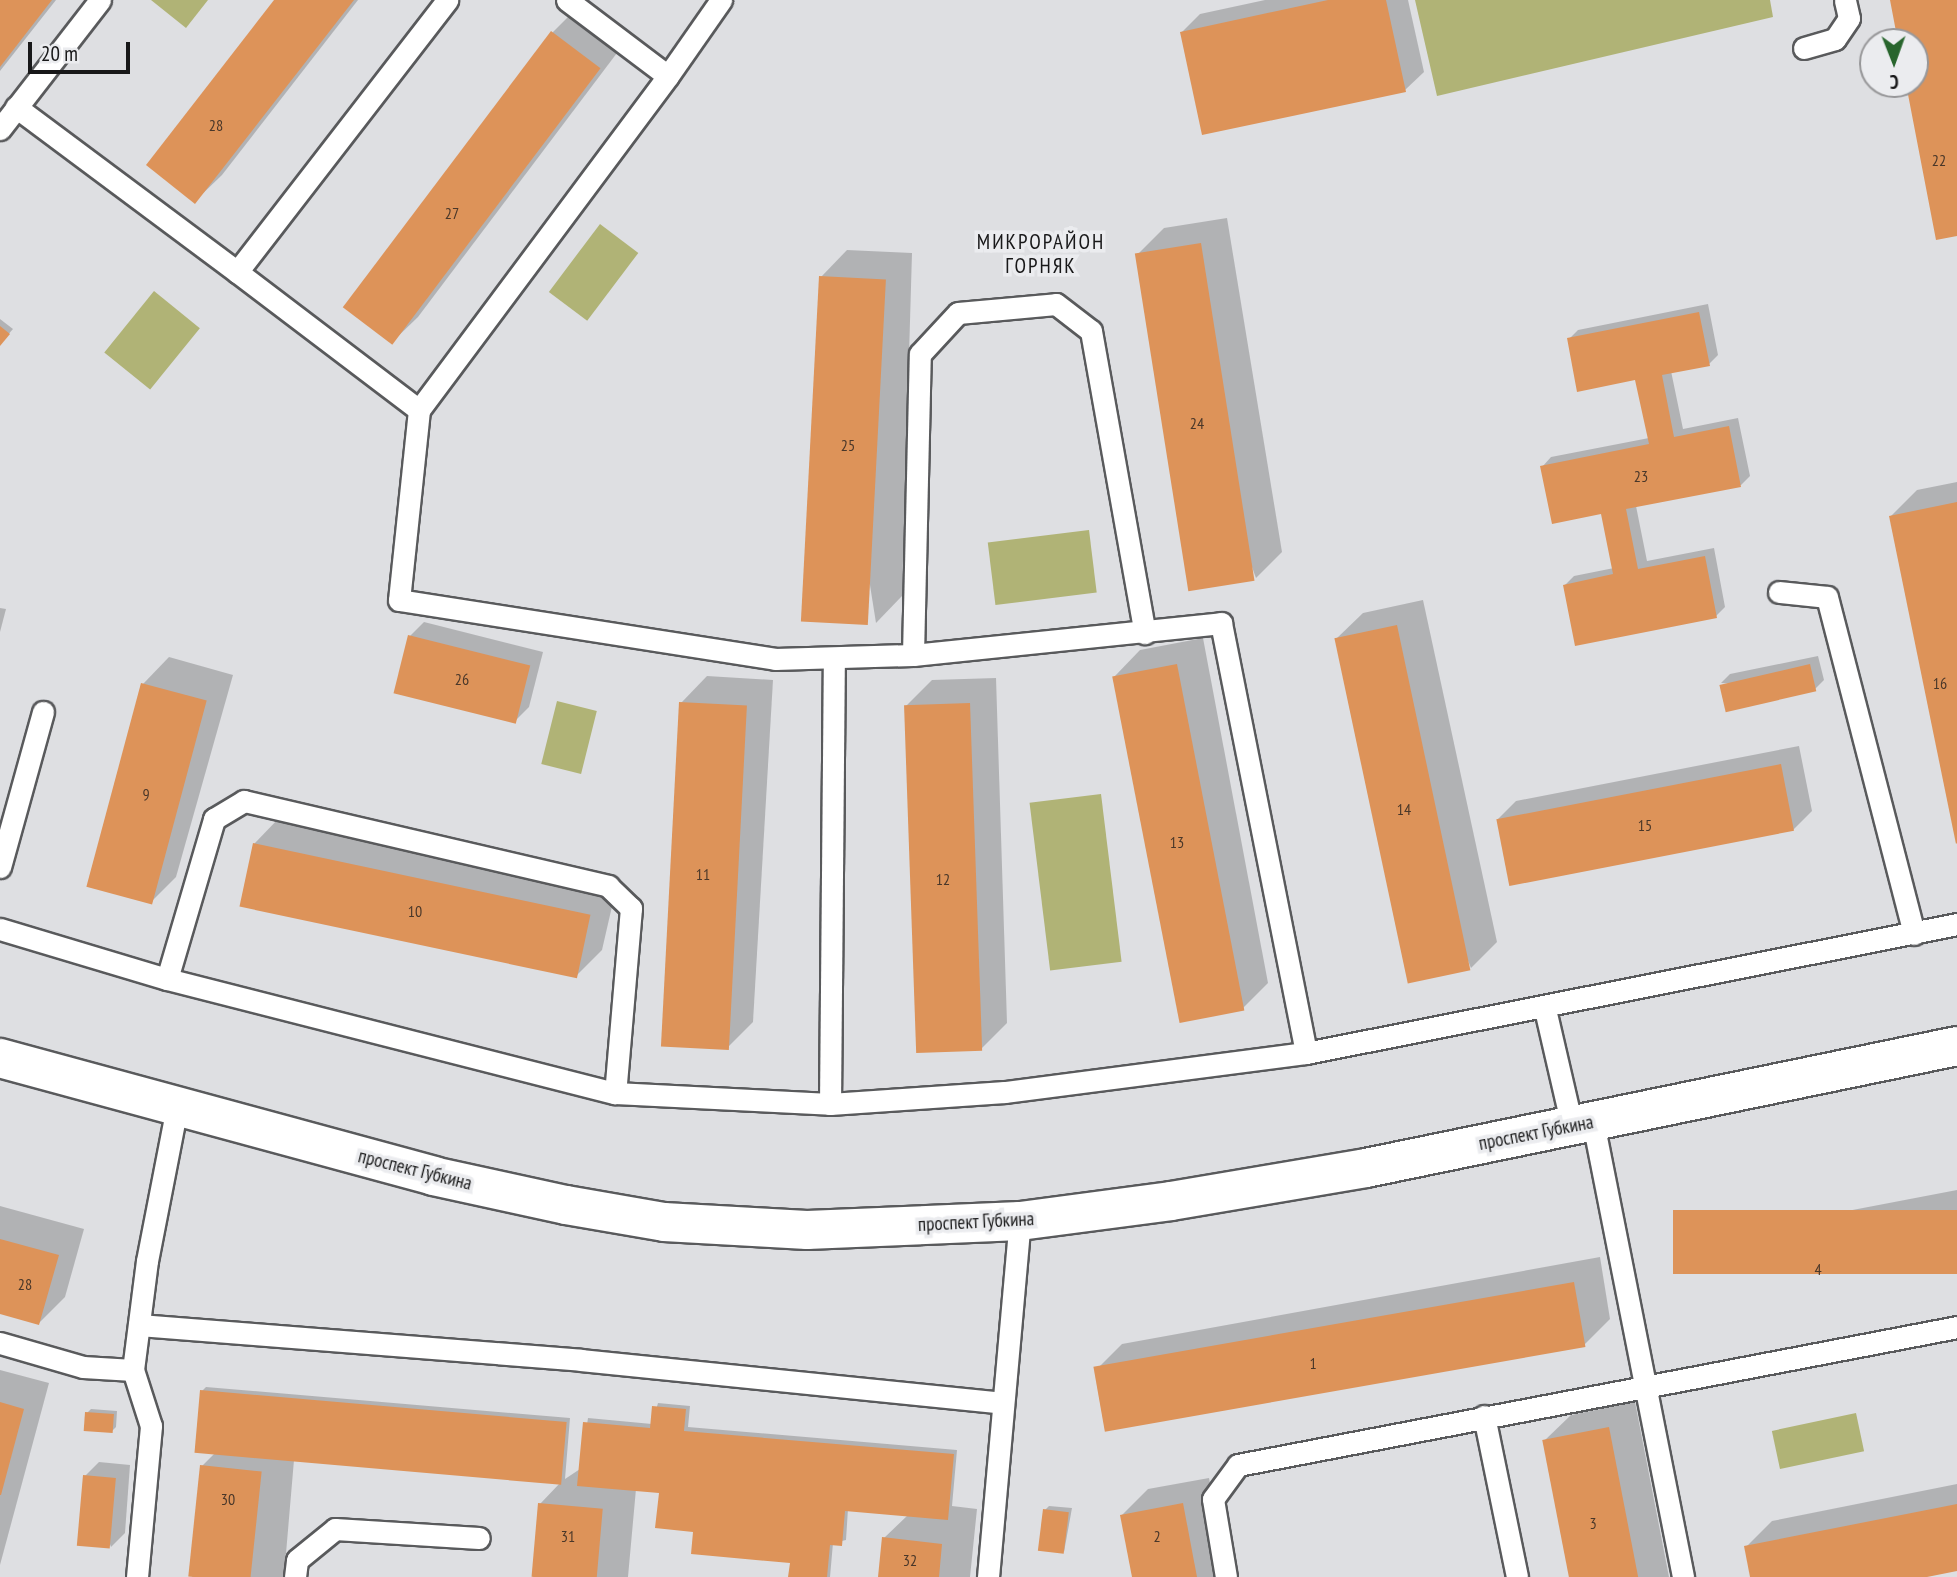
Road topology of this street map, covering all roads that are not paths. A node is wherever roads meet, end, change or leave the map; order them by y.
1 (100, 0) edge
2 (447, 0) edge
3 (567, 0) edge
4 (721, 0) edge
5 (1845, 0) edge
6 (1804, 48) dead end
7 (668, 76) junction
8 (16, 107) junction
9 (0, 129) edge
10 (237, 272) junction
11 (419, 410) junction
12 (1779, 592) dead end
13 (1144, 633) junction
14 (913, 655) junction
15 (834, 658) junction
16 (43, 712) dead end
17 (0, 867) edge
18 (1957, 925) edge
19 (0, 929) edge
20 (1914, 934) junction
21 (167, 979) junction
22 (1545, 1009) junction
23 (1957, 1046) edge
24 (1306, 1053) junction
25 (0, 1058) edge
26 (615, 1093) junction
27 (830, 1104) junction
28 (177, 1106) junction
29 (1582, 1124) junction
30 (1020, 1221) junction
31 (139, 1325) junction
32 (1957, 1327) edge
33 (0, 1343) edge
34 (133, 1370) junction
35 (1645, 1386) junction
36 (1003, 1403) junction
37 (1483, 1416) junction
38 (480, 1538) dead end
39 (137, 1577) edge
40 (295, 1577) edge
41 (988, 1577) edge
42 (1226, 1577) edge
43 (1517, 1577) edge
44 (1683, 1577) edge

1 - 8 lane
2 - 10 lane
3 - 7 lane
4 - 7 lane
5 - 6 lane
7 - 11 lane
8 - 9 lane
8 - 10 lane
10 - 11 lane
11 - 15 lane
12 - 20 lane
13 - 14 lane
13 - 14 lane
13 - 24 lane
14 - 15 lane
15 - 27 lane
16 - 17 lane
18 - 20 lane
19 - 21 lane
20 - 22 lane
21 - 26 lane
21 - 26 lane
22 - 24 lane
22 - 29 lane
23 - 29 main road, проспект Губкина
24 - 27 lane
25 - 28 main road, проспект Губкина
26 - 27 lane
28 - 30 main road, проспект Губкина
28 - 31 lane
29 - 30 main road, проспект Губкина
29 - 35 lane
30 - 36 lane
31 - 34 lane
31 - 36 lane
32 - 35 lane
33 - 34 lane
34 - 39 lane
35 - 37 lane
35 - 44 lane
36 - 41 lane
37 - 42 lane
37 - 43 lane
38 - 40 lane

